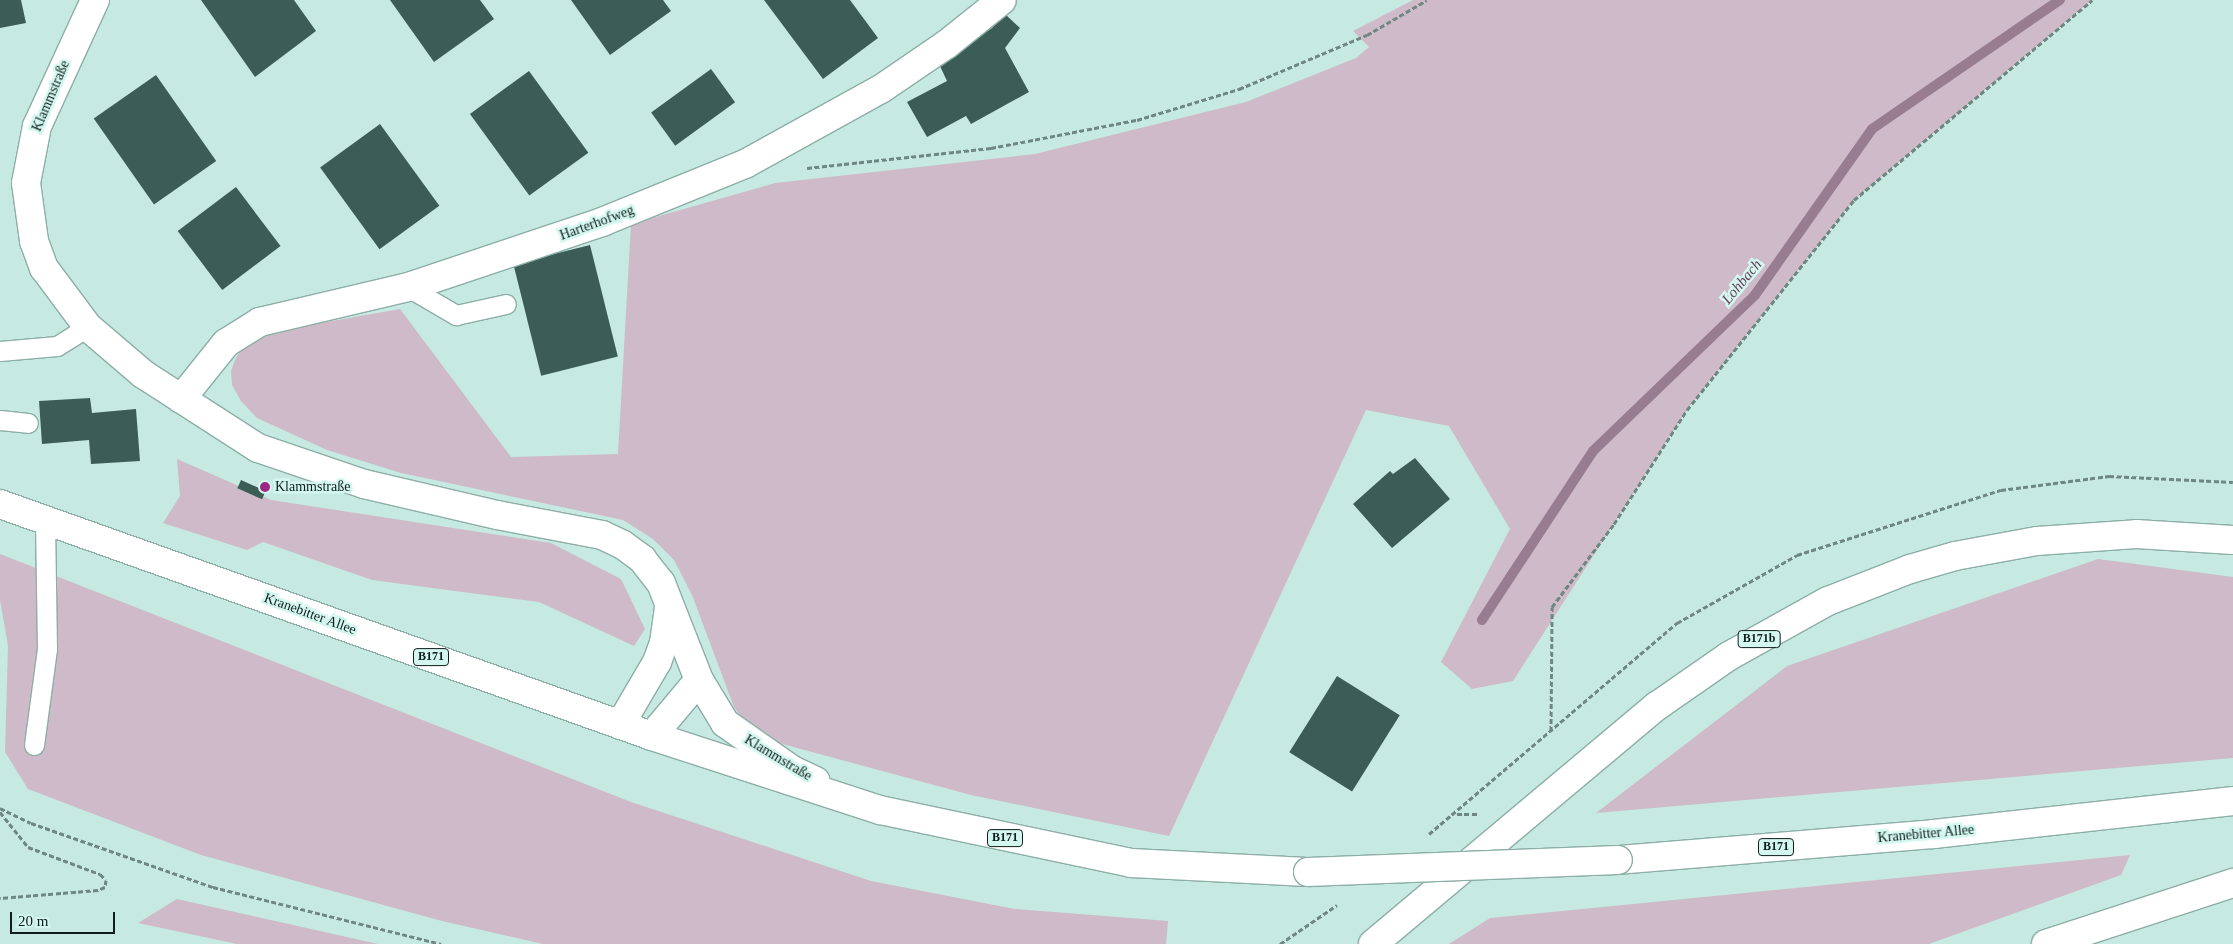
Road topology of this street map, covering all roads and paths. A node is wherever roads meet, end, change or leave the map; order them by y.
1 (95, 0) edge
2 (1002, 0) edge
3 (1427, 0) edge
4 (2092, 0) edge
5 (800, 169) dead end
6 (408, 287) junction
7 (506, 304) dead end
8 (88, 328) junction
9 (0, 351) edge
10 (180, 400) junction
11 (0, 420) edge
12 (28, 423) dead end
13 (0, 504) edge
14 (45, 520) junction
15 (2233, 540) edge
16 (669, 603) junction
17 (699, 680) junction
18 (620, 725) junction
19 (1551, 731) dead end
20 (652, 736) junction
21 (34, 745) dead end
22 (2233, 801) edge
23 (0, 808) edge
24 (880, 810) junction
25 (0, 812) edge
26 (2233, 882) edge
27 (0, 898) edge
28 (441, 944) edge
29 (1374, 944) edge
30 (2046, 944) edge

1 - 8 main road, Klammstraße
2 - 6 main road, Harterhofweg
3 - 5 path
4 - 19 path
6 - 7 lane
6 - 10 main road, Harterhofweg
8 - 9 lane
8 - 10 main road, Klammstraße
10 - 16 main road, Klammstraße
11 - 12 lane
13 - 14 main road, Kranebitter Allee / B171
14 - 18 main road, Kranebitter Allee / B171
14 - 21 lane
15 - 29 main road, B171b
16 - 17 main road, Klammstraße
16 - 18 main road
17 - 20 main road
17 - 24 main road, Klammstraße
18 - 20 main road, B171
20 - 24 main road, B171
22 - 24 main road, Kranebitter Allee / B171, bridge
23 - 28 path
25 - 27 path
26 - 30 main road

